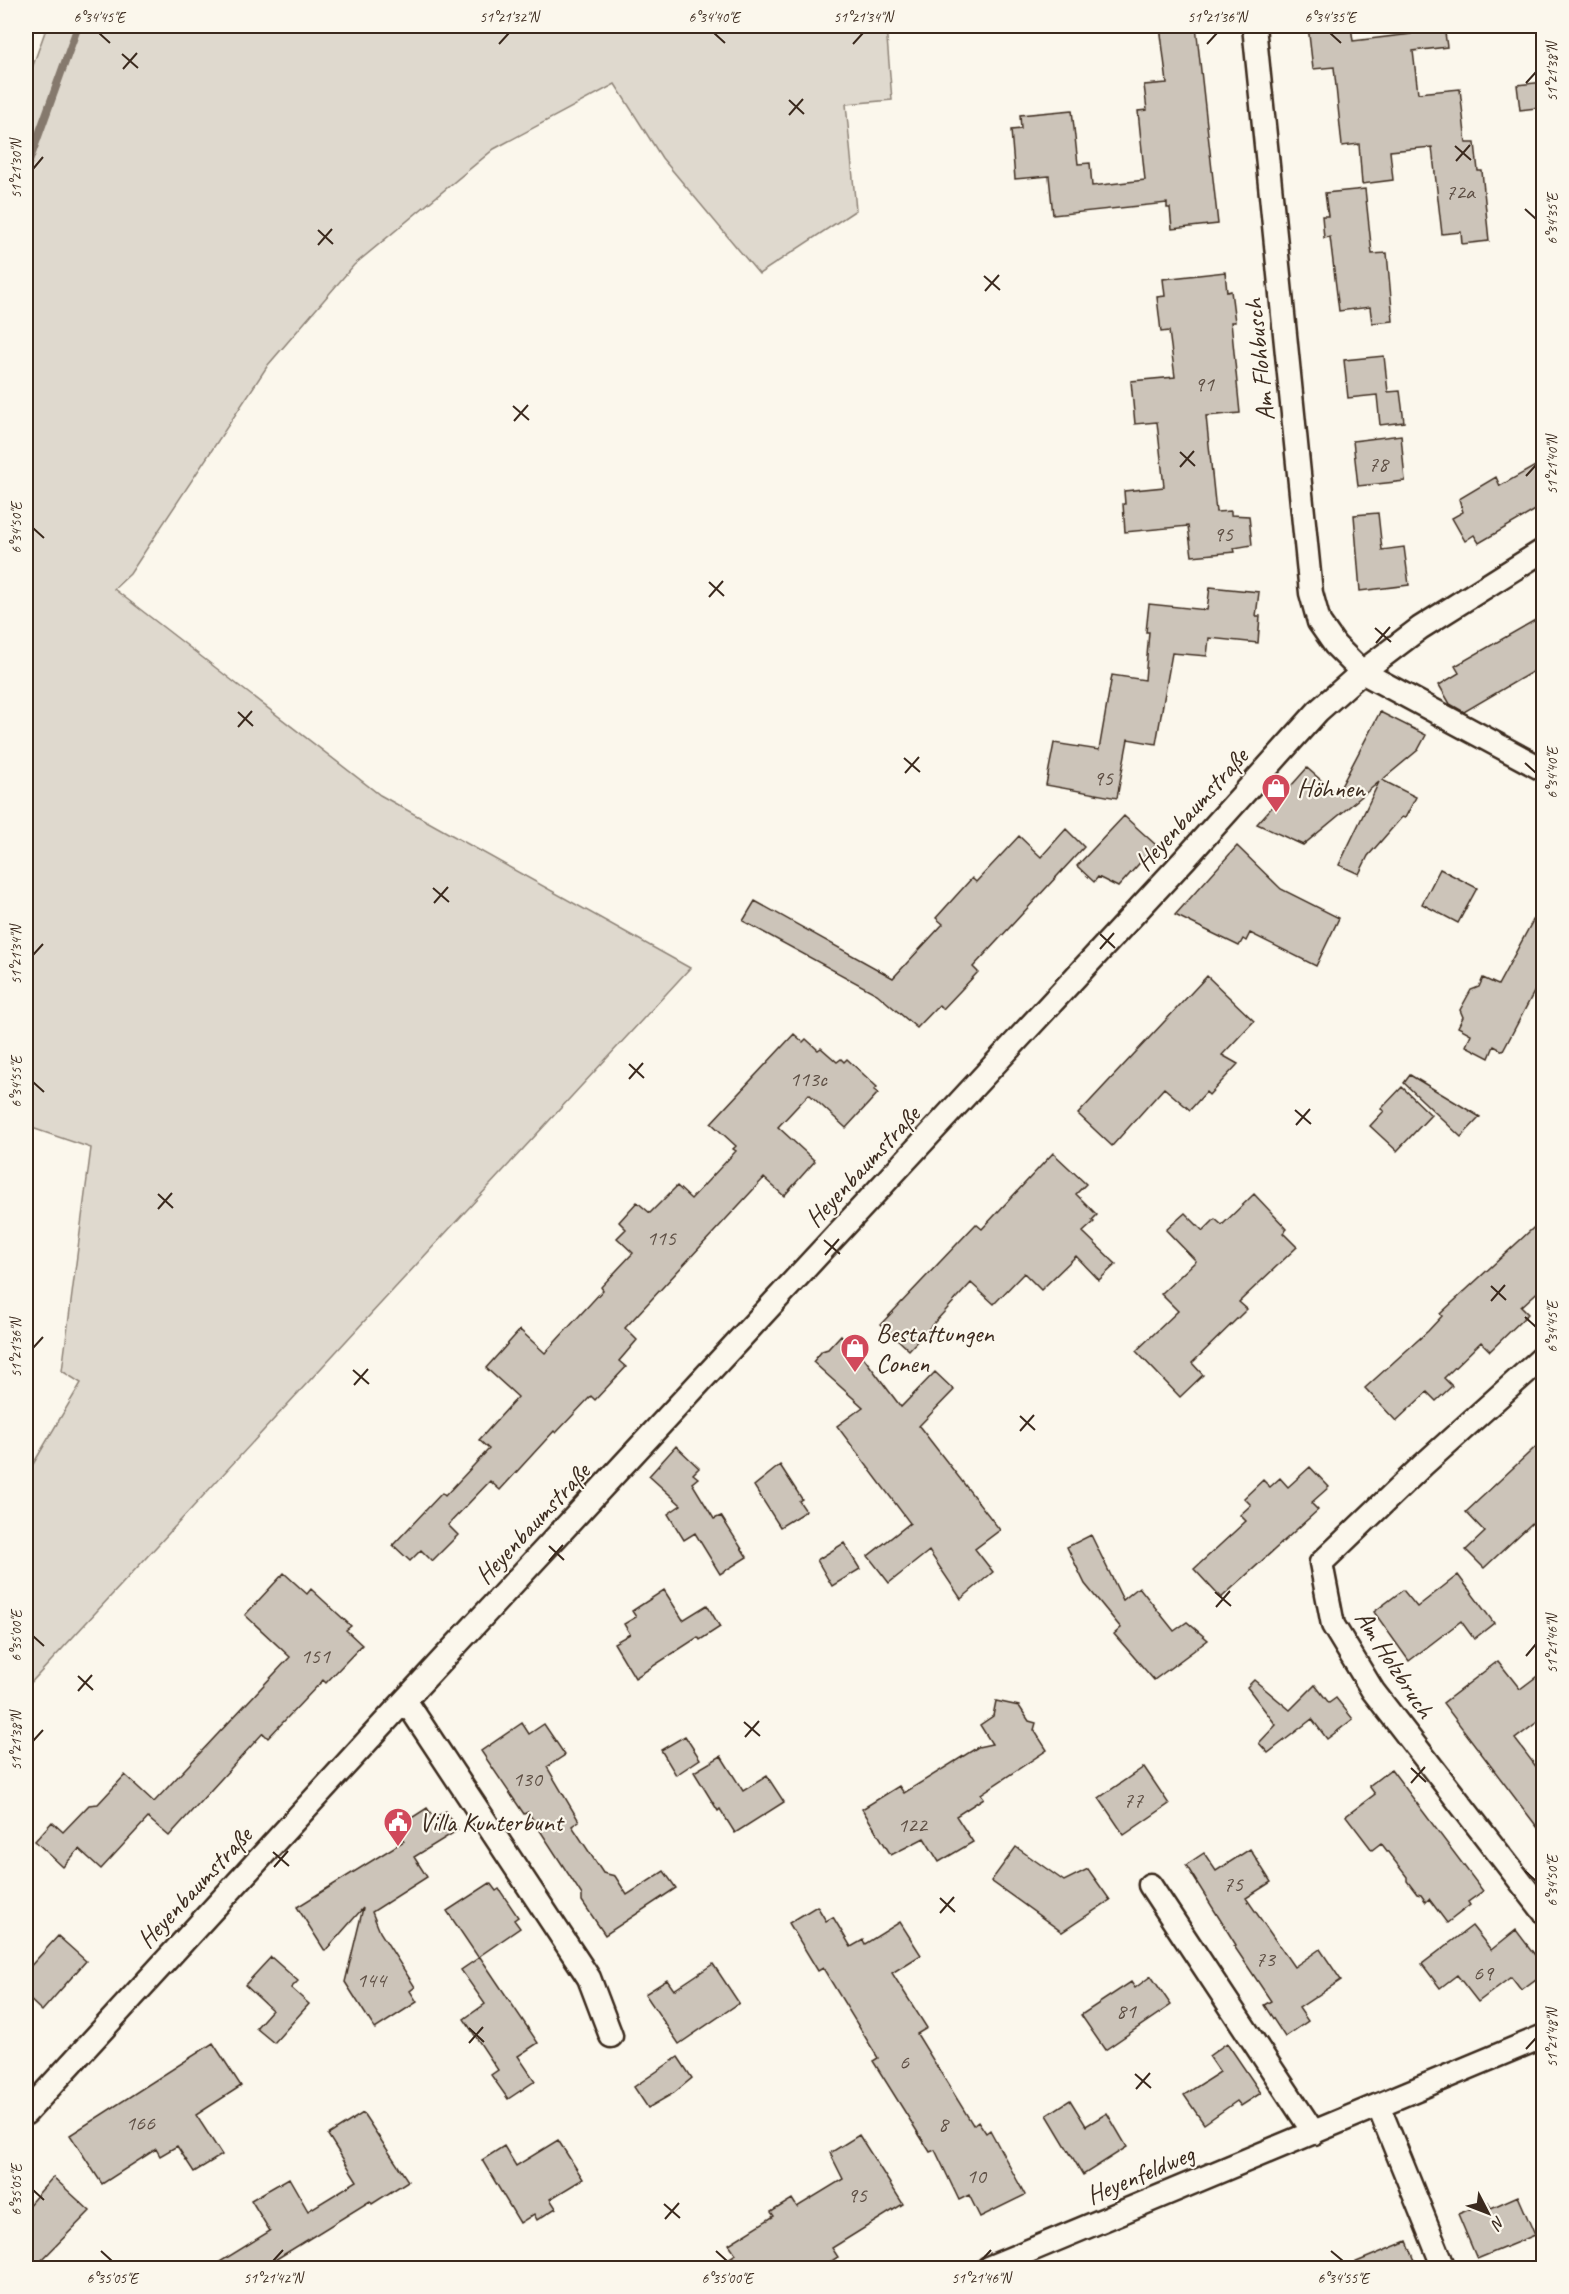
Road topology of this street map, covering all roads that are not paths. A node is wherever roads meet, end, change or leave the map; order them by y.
1 (1254, 26) edge
2 (1544, 550) edge
3 (1362, 672) junction
4 (1544, 770) edge
5 (1544, 1356) edge
6 (405, 1700) junction
7 (1150, 1885) dead end
8 (1544, 1912) edge
9 (611, 2036) dead end
10 (1544, 2036) edge
11 (1377, 2105) junction
12 (26, 2113) edge
13 (1314, 2133) junction
14 (988, 2268) edge
15 (1444, 2268) edge

1 - 3 street, Am Flohbusch
2 - 3 street, Heyenbaumstraße
3 - 4 street
3 - 6 street, Heyenbaumstraße
5 - 8 street, Am Holzbruch
6 - 9 street
6 - 12 street, Heyenbaumstraße
7 - 13 street
10 - 11 street, Heyenfeldweg
11 - 13 street, Heyenfeldweg
11 - 15 street
13 - 14 street, Heyenfeldweg

